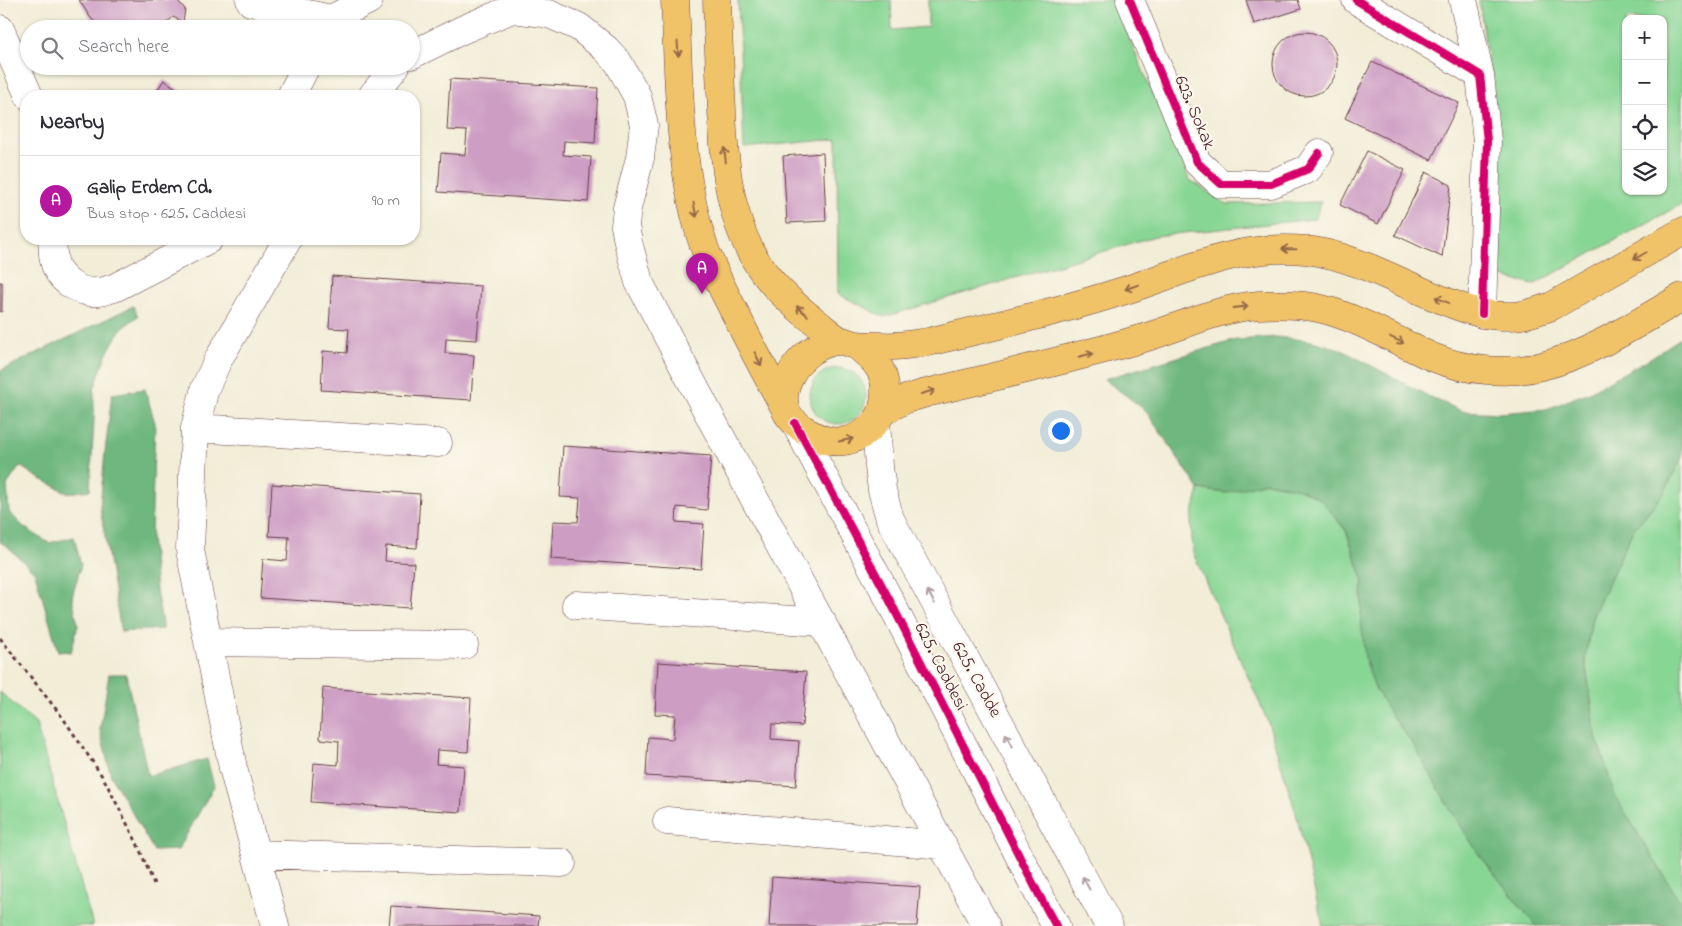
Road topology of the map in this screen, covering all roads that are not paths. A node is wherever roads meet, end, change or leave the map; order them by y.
1 (250, 0) edge
2 (369, 0) edge
3 (675, 0) edge
4 (717, 0) edge
5 (1130, 0) edge
6 (1356, 0) edge
7 (1463, 0) edge
8 (523, 5) edge
9 (314, 20) edge
10 (335, 20) edge
11 (0, 29) edge
12 (420, 51) edge
13 (302, 75) edge
14 (389, 75) edge
15 (1480, 75) junction
16 (26, 90) edge
17 (294, 90) edge
18 (377, 90) edge
19 (1319, 152) dead end
20 (1682, 232) edge
21 (53, 245) edge
22 (197, 245) edge
23 (285, 245) edge
24 (1682, 297) edge
25 (1482, 314) junction
26 (848, 343) junction
27 (790, 416) junction
28 (880, 417) junction
29 (195, 428) junction
30 (438, 443) dead end
31 (576, 605) dead end
32 (822, 622) junction
33 (208, 642) junction
34 (464, 645) dead end
35 (667, 821) dead end
36 (943, 845) junction
37 (256, 854) junction
38 (562, 863) dead end
39 (275, 926) edge
40 (986, 926) edge
41 (1056, 926) edge
42 (1109, 926) edge

1 - 9 street
2 - 10 street
3 -> 27 main road
26 -> 4 main road
5 - 19 street, 623. Sokak
6 - 15 street
7 - 15 street
8 - 12 street
8 - 32 street
11 - 16 street
13 - 17 street
14 - 18 street
15 - 25 street
20 -> 25 main road
21 - 22 street
23 - 29 street
28 -> 24 main road
25 -> 26 main road
26 - 27 main road
26 - 28 main road
27 -> 28 main road
27 - 41 street, 625. Caddesi
42 -> 28 street, 625. Cadde
29 - 30 street
29 - 33 street
31 - 32 street
32 - 36 street
33 - 34 street
33 - 37 street
35 - 36 street
36 - 40 street
37 - 38 street
37 - 39 street

